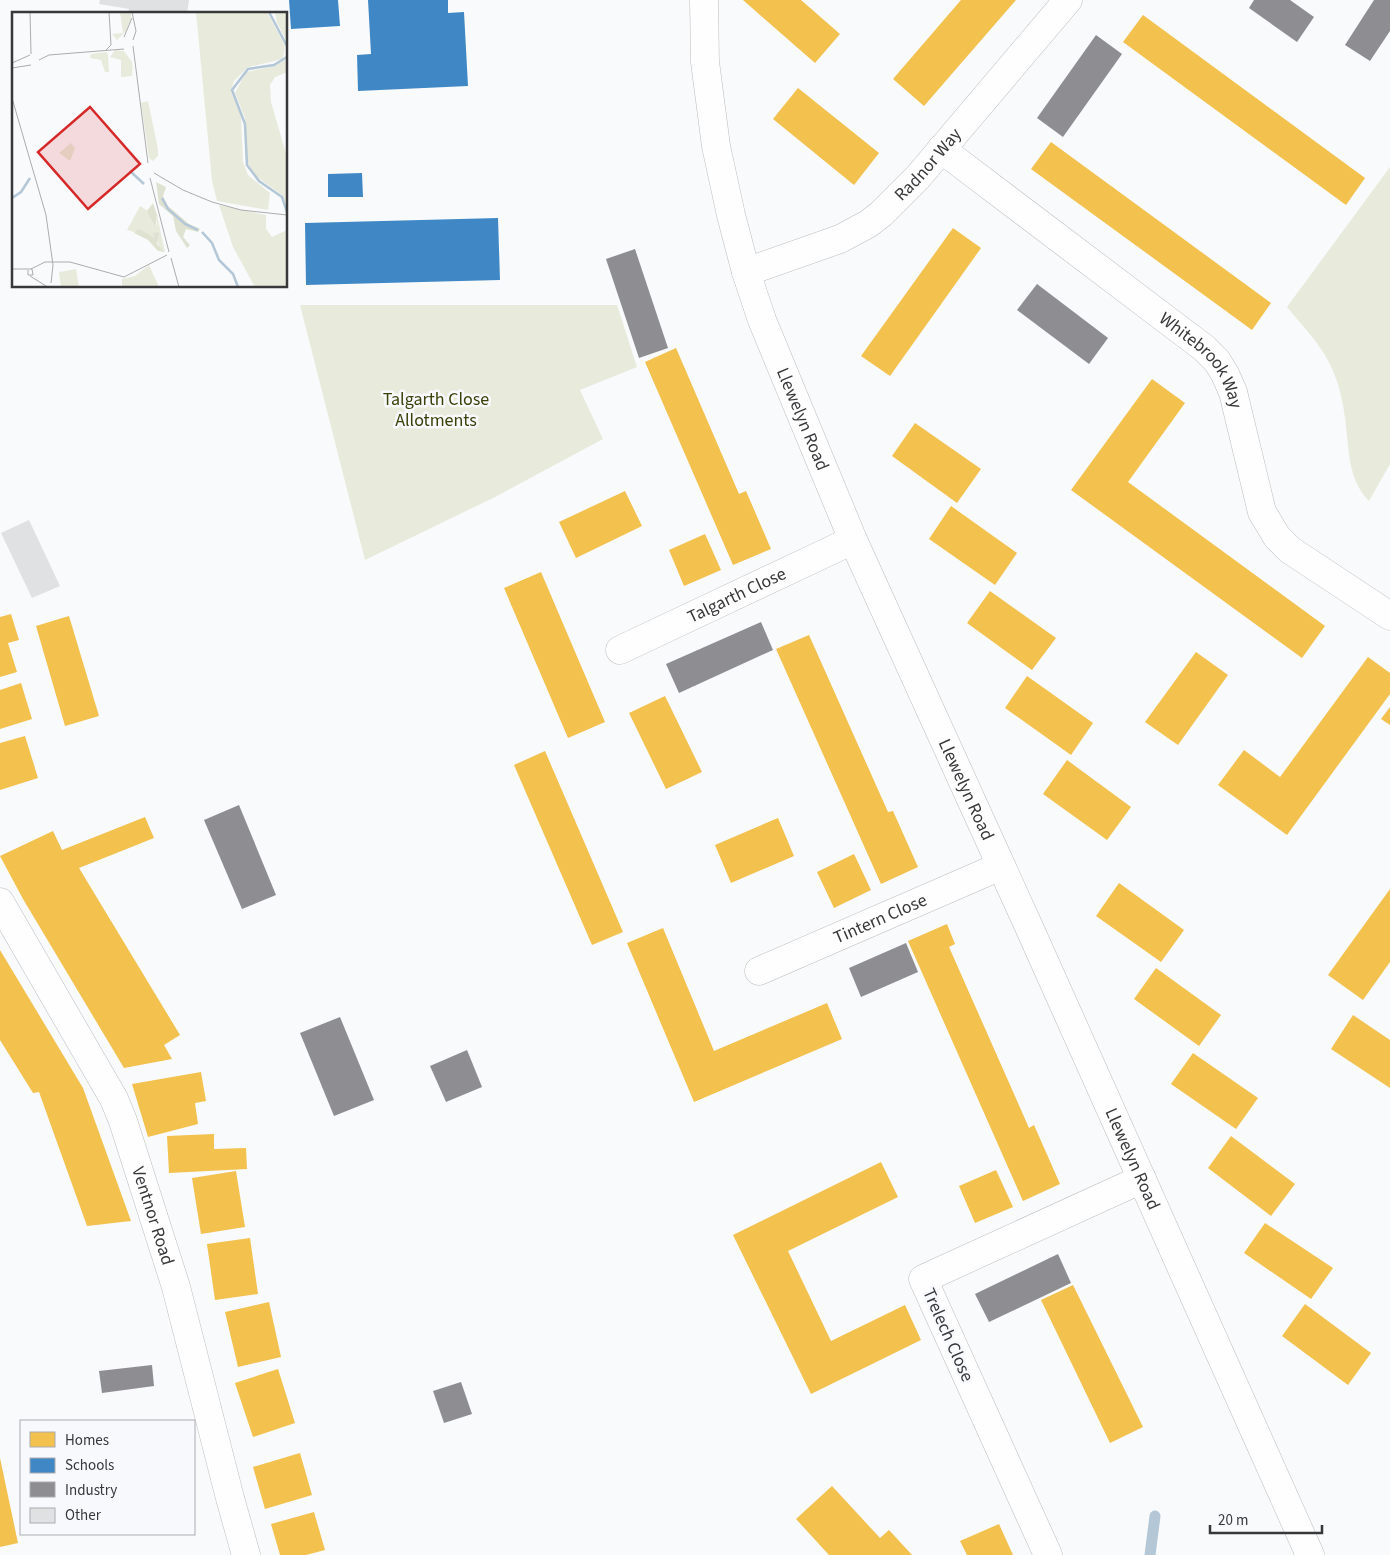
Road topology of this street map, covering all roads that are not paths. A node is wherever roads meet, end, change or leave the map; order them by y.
1 (704, 0) edge
2 (1068, 0) edge
3 (941, 149) junction
4 (746, 272) junction
5 (853, 540) junction
6 (1390, 616) edge
7 (620, 650) dead end
8 (1001, 866) junction
9 (0, 902) edge
10 (759, 971) dead end
11 (1142, 1179) junction
12 (246, 1555) edge
13 (1048, 1555) edge
14 (1310, 1555) edge

1 - 4 street, Llewelyn Road
2 - 3 street, Radnor Way
3 - 4 street, Radnor Way
3 - 6 street, Whitebrook Way
4 - 5 street, Llewelyn Road
5 - 7 street, Talgarth Close
5 - 8 street, Llewelyn Road
8 - 10 street, Tintern Close
8 - 11 street, Llewelyn Road
9 - 12 street, Ventnor Road
11 - 13 street, Trelech Close
11 - 14 street, Llewelyn Road

